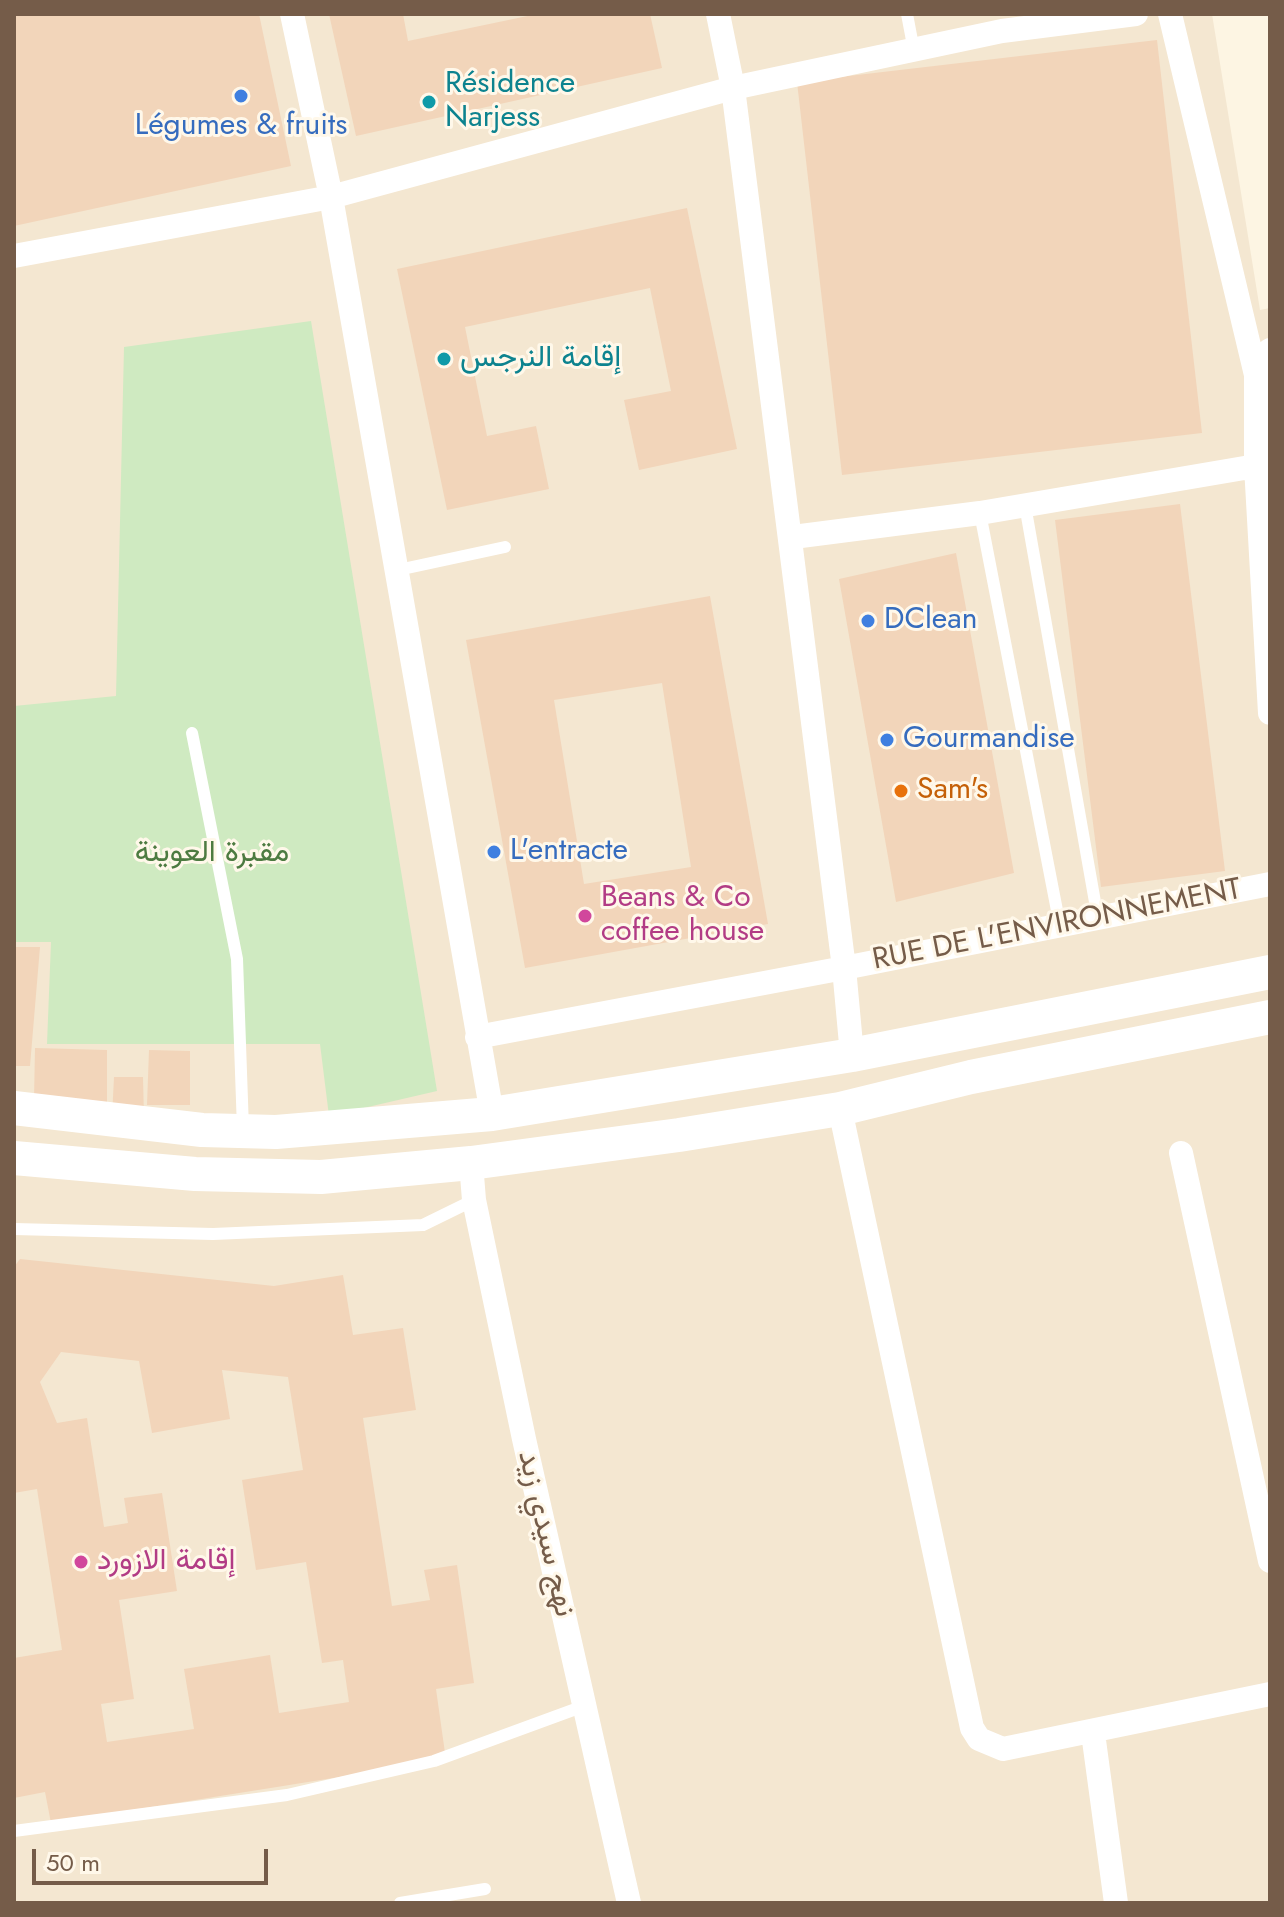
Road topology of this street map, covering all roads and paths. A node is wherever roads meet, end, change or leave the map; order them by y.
1 (292, 14) edge
2 (718, 14) edge
3 (907, 14) edge
4 (1136, 14) edge
5 (1170, 14) edge
6 (1001, 22) edge
7 (914, 51) junction
8 (733, 88) junction
9 (331, 197) junction
10 (14, 256) edge
11 (1270, 350) edge
12 (1256, 375) junction
13 (1256, 466) junction
14 (1025, 505) junction
15 (980, 513) junction
16 (793, 537) junction
17 (505, 547) dead end
18 (398, 570) junction
19 (1270, 713) edge
20 (192, 733) dead end
21 (1270, 884) edge
22 (1098, 919) junction
23 (1060, 926) junction
24 (844, 968) junction
25 (1270, 972) edge
26 (1270, 1017) edge
27 (477, 1037) junction
28 (852, 1055) junction
29 (14, 1108) edge
30 (840, 1109) junction
31 (492, 1114) junction
32 (243, 1131) junction
33 (1181, 1153) dead end
34 (14, 1158) edge
35 (471, 1163) junction
36 (474, 1200) junction
37 (14, 1229) edge
38 (1270, 1561) edge
39 (1270, 1694) edge
40 (584, 1706) junction
41 (1093, 1733) junction
42 (14, 1831) edge
43 (485, 1889) dead end
44 (400, 1903) edge
45 (629, 1903) edge
46 (1116, 1903) edge

1 - 9 street
2 - 8 street
3 - 7 lane
4 - 6 street
5 - 12 street
6 - 7 street
7 - 8 street
8 - 9 street
8 - 16 street
9 - 10 street
9 - 18 street
11 - 12 street
12 - 13 street
13 - 14 street
13 - 19 street
14 - 15 street
14 - 22 lane
15 - 16 street
15 - 23 lane
16 - 24 street
17 - 18 lane
18 - 27 street
20 - 32 lane
21 - 22 street, RUE DE L'ENVIRONNEMENT
22 - 23 street, RUE DE L'ENVIRONNEMENT
23 - 24 street, RUE DE L'ENVIRONNEMENT
24 - 27 street, RUE DE L'ENVIRONNEMENT
24 - 28 street
25 - 28 main road
26 - 30 main road
27 - 31 street
28 - 31 main road
29 - 32 main road
30 - 35 main road
30 - 41 street
31 - 32 main road
33 - 38 street
34 - 35 main road
35 - 36 street, نهج سيدي زيد
36 - 37 lane
36 - 40 street, نهج سيدي زيد
39 - 41 street
40 - 42 lane
40 - 45 street, نهج سيدي زيد
41 - 46 street
43 - 44 lane

